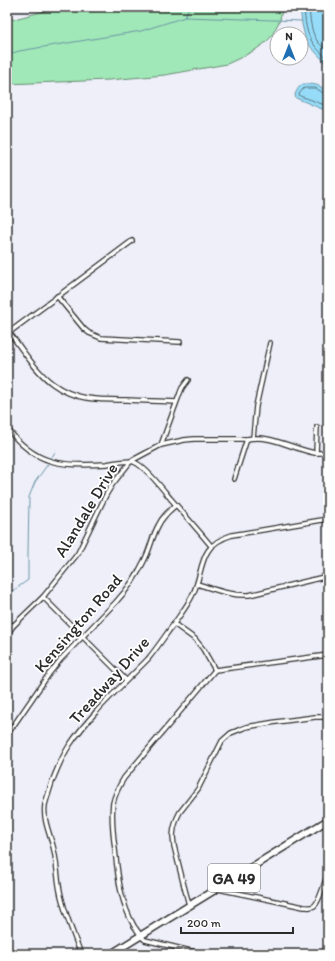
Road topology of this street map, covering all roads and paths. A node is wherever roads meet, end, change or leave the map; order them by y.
1 (132, 241) dead end
2 (57, 296) junction
3 (8, 333) edge
4 (180, 342) dead end
5 (270, 343) dead end
6 (188, 380) dead end
7 (176, 402) junction
8 (317, 427) dead end
9 (7, 428) edge
10 (253, 438) junction
11 (247, 439) junction
12 (161, 445) junction
13 (328, 452) edge
14 (316, 453) junction
15 (131, 461) junction
16 (234, 480) dead end
17 (176, 505) junction
18 (328, 519) edge
19 (212, 546) junction
20 (328, 576) edge
21 (197, 584) junction
22 (42, 597) junction
23 (7, 621) edge
24 (174, 624) junction
25 (13, 626) junction
26 (7, 635) edge
27 (83, 637) junction
28 (328, 655) edge
29 (215, 670) junction
30 (126, 680) junction
31 (328, 718) edge
32 (7, 735) edge
33 (328, 820) edge
34 (328, 873) edge
35 (217, 888) junction
36 (189, 905) junction
37 (140, 936) junction
38 (81, 954) edge
39 (111, 954) edge
40 (203, 954) edge

1 - 2 street
2 - 3 street
2 - 4 street
3 - 7 street
5 - 10 street
6 - 7 street
7 - 12 street
8 - 14 street
9 - 15 street
10 - 11 street, Alandale Drive
10 - 14 street, Alandale Drive
11 - 12 street, Alandale Drive
11 - 16 street
12 - 15 street, Alandale Drive
13 - 14 street, Alandale Drive
15 - 17 street
15 - 22 street, Alandale Drive
17 - 19 street
17 - 27 street, Kensington Road
18 - 19 street, Treadway Drive
19 - 21 street, Treadway Drive
20 - 21 street
21 - 24 street, Treadway Drive
22 - 25 street, Alandale Drive
22 - 27 street
23 - 25 street
24 - 29 street
24 - 30 street, Treadway Drive
25 - 26 street, Alandale Drive
27 - 30 street
27 - 32 street, Kensington Road
28 - 29 street
29 - 37 street
30 - 38 street, Treadway Drive
31 - 36 street
33 - 35 main road, GA 49
34 - 35 street
35 - 36 main road, GA 49
36 - 37 main road, GA 49
37 - 39 main road, GA 49
37 - 40 street

